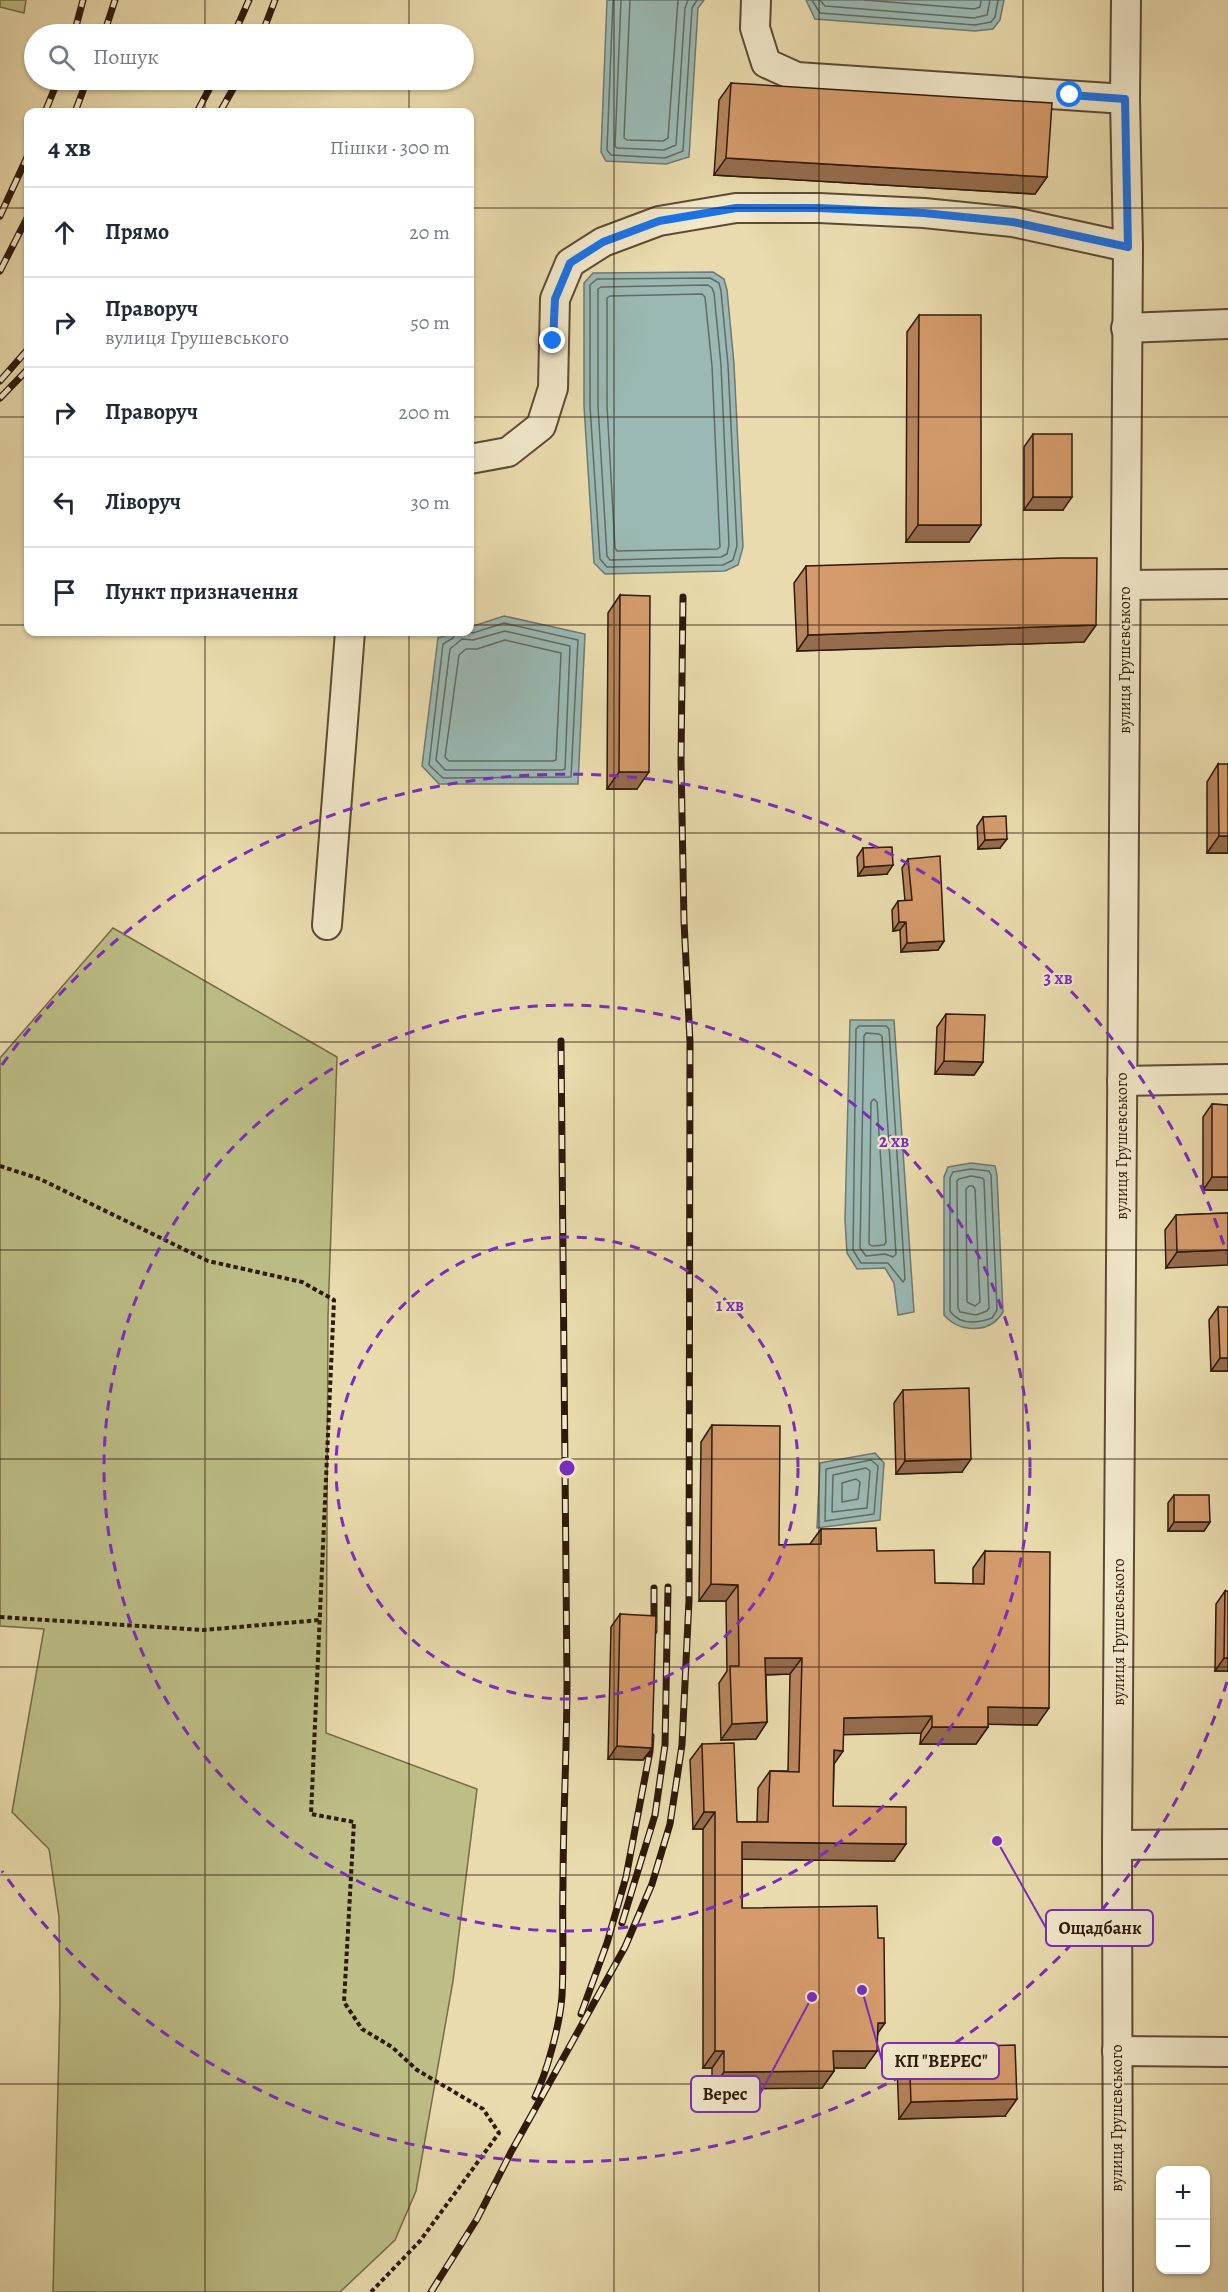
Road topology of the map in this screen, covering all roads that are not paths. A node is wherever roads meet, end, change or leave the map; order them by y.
1 (756, 0) edge
2 (1126, 0) edge
3 (1125, 99) junction
4 (1128, 247) junction
5 (1228, 324) edge
6 (1126, 328) junction
7 (474, 458) edge
8 (1228, 584) edge
9 (1126, 585) junction
10 (350, 636) edge
11 (327, 925) dead end
12 (1228, 1079) edge
13 (1122, 1081) junction
14 (1228, 1844) edge
15 (1117, 1845) junction
16 (1117, 2051) junction
17 (1228, 2052) edge
18 (1118, 2292) edge

1 - 3 street
2 - 3 street, вулиця Грушевського
3 - 4 street, вулиця Грушевського
4 - 6 street, вулиця Грушевського
4 - 7 street
5 - 6 street
6 - 9 street, вулиця Грушевського
8 - 9 street
9 - 13 street, вулиця Грушевського
10 - 11 street
12 - 13 street
13 - 15 street, вулиця Грушевського
14 - 15 street
15 - 16 street, вулиця Грушевського
16 - 17 street
16 - 18 street, вулиця Грушевського

